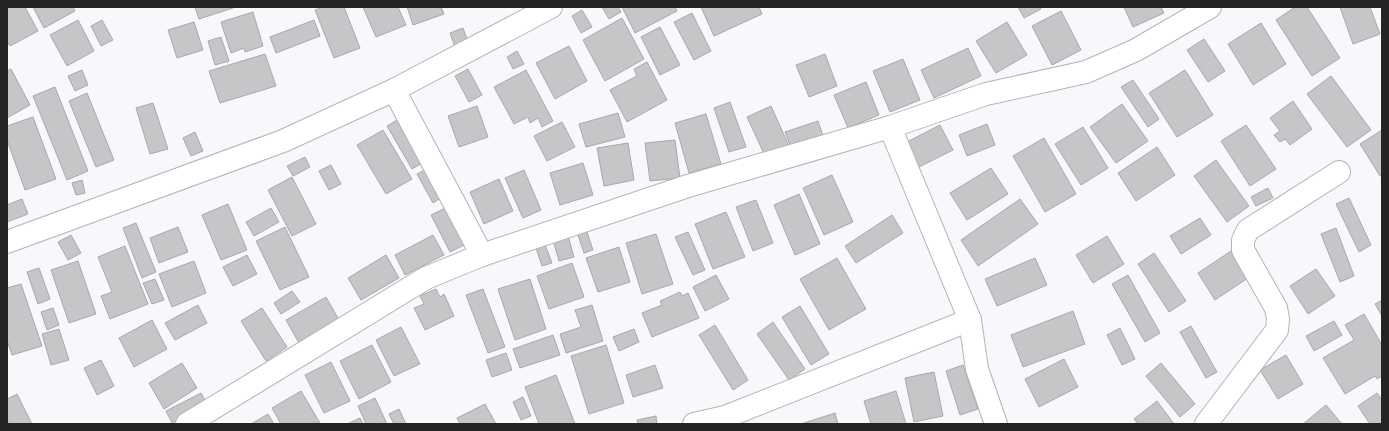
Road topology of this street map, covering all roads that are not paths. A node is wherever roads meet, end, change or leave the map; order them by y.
1 (551, 7) edge
2 (1210, 7) edge
3 (394, 90) junction
4 (890, 127) junction
5 (1340, 172) dead end
6 (7, 242) edge
7 (482, 255) junction
8 (970, 320) junction
9 (187, 424) edge
10 (694, 424) edge
11 (996, 424) edge
12 (1206, 424) edge

1 - 3 street
2 - 4 street
3 - 6 street
3 - 7 street
4 - 7 street
4 - 8 street
5 - 12 street
7 - 9 street
8 - 10 street
8 - 11 street

